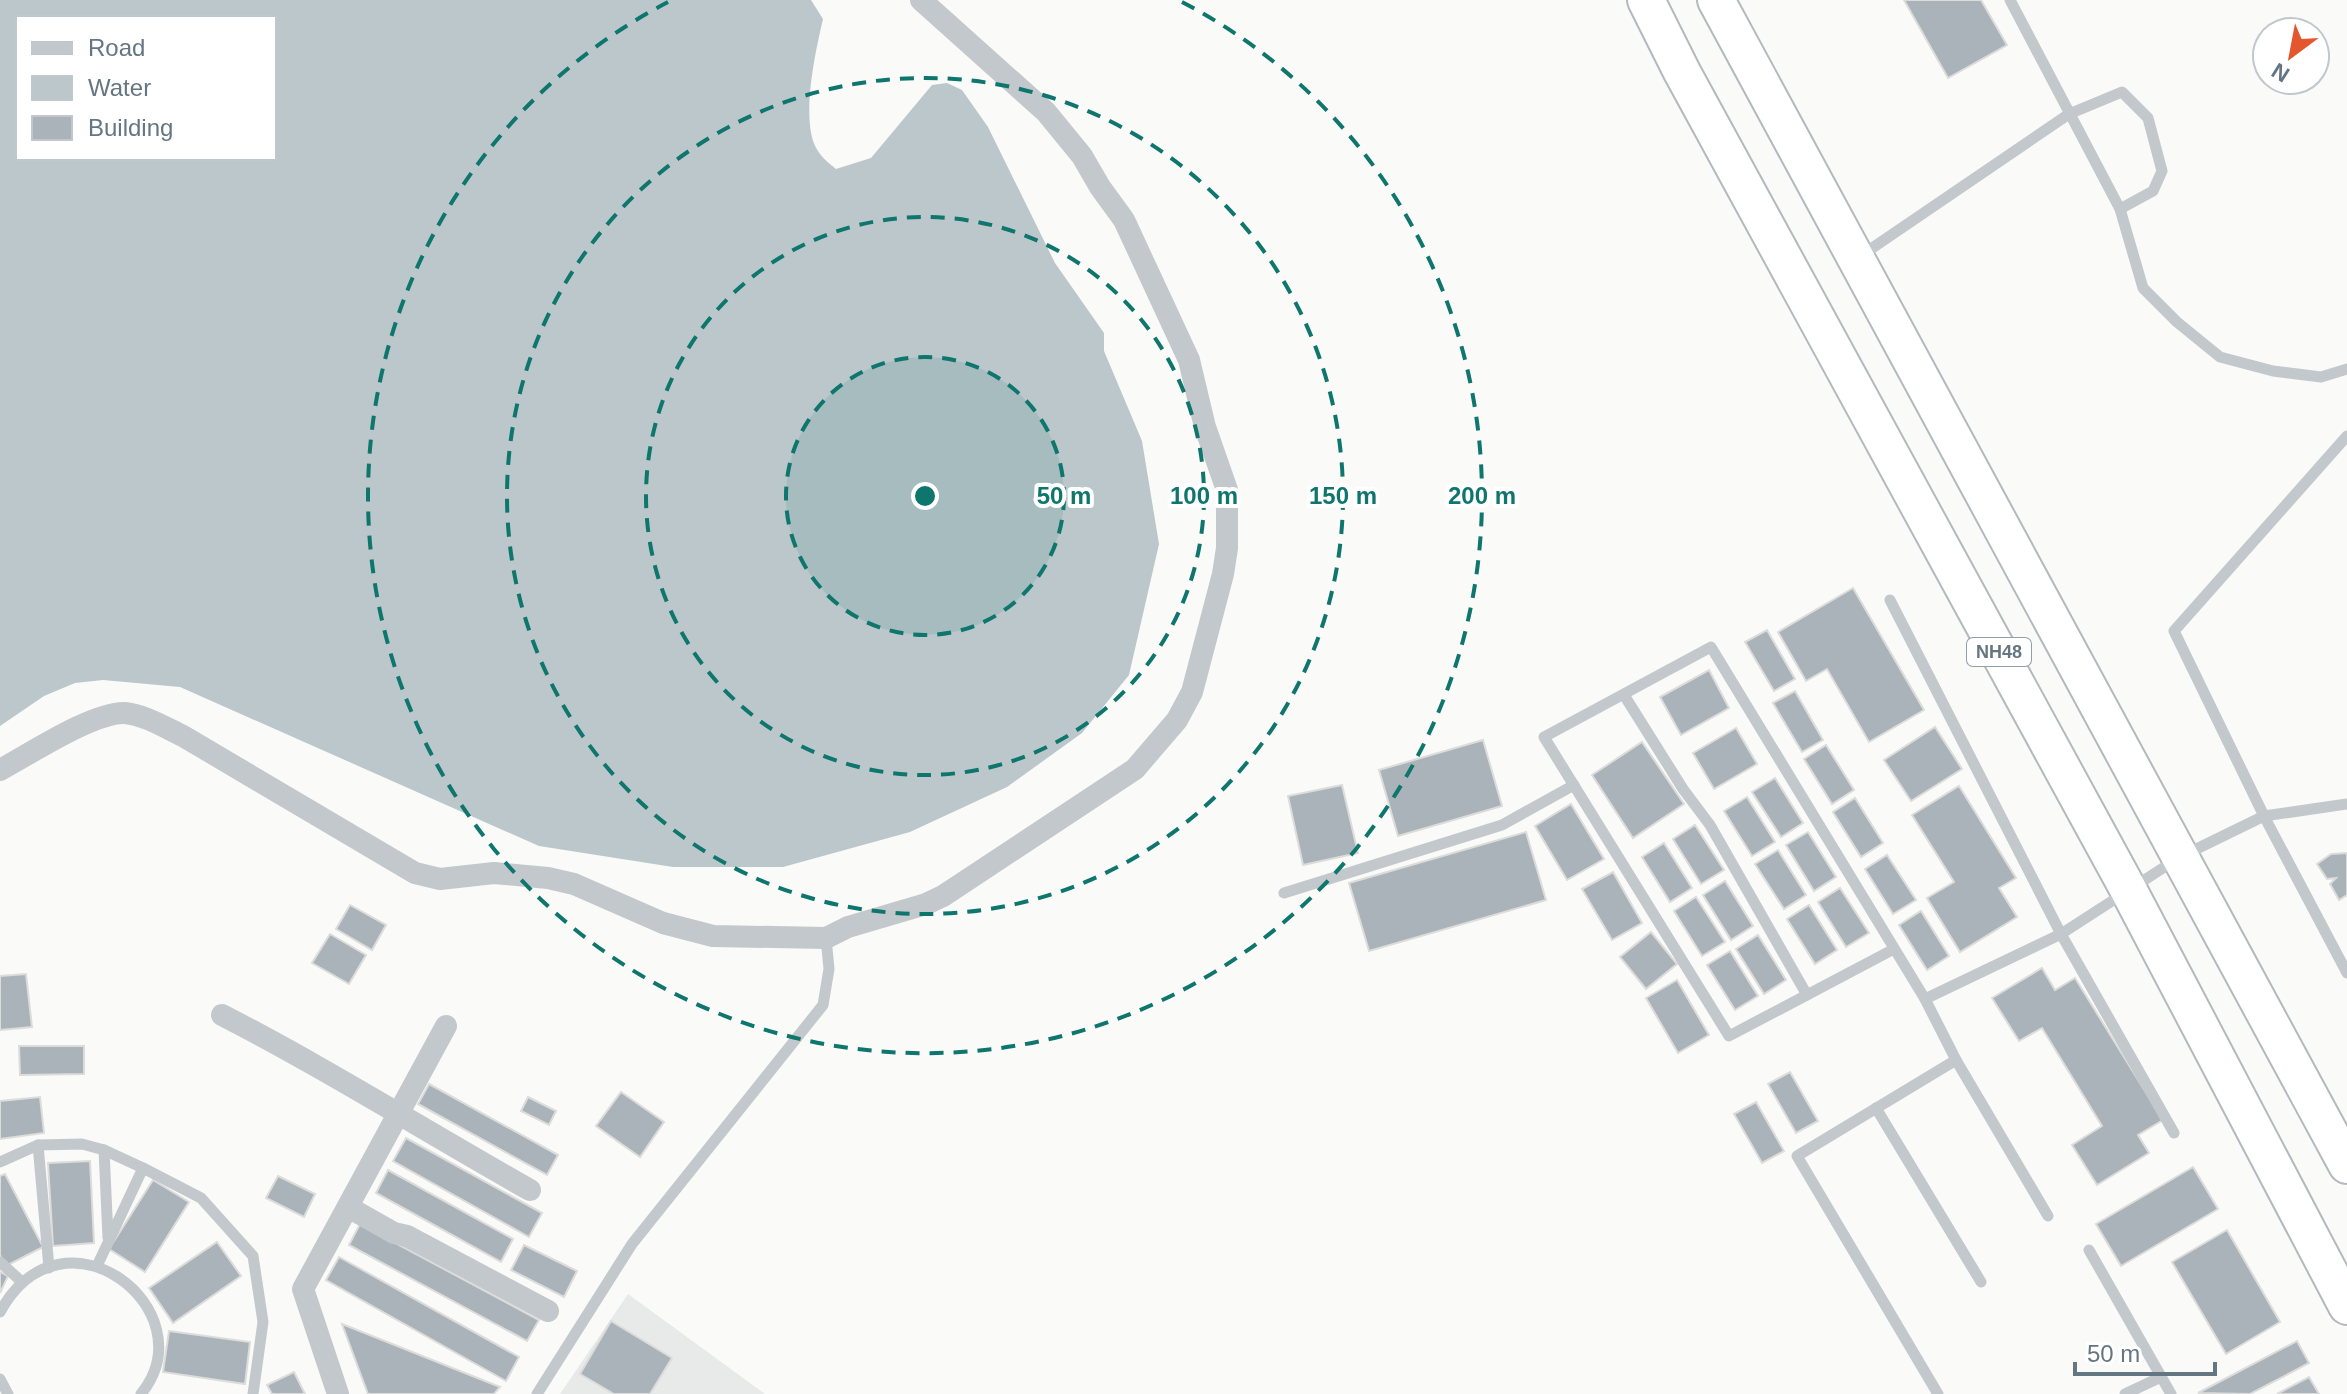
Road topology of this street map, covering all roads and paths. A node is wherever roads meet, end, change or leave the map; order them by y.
1 (921, 0) edge
2 (1646, 0) edge
3 (1716, 0) edge
4 (2010, 0) edge
5 (2069, 114) junction
6 (2120, 209) junction
7 (1856, 259) junction
8 (2347, 369) edge
9 (2347, 436) edge
10 (1890, 600) dead end
11 (1624, 695) junction
12 (0, 770) edge
13 (1574, 785) junction
14 (2347, 804) edge
15 (2264, 816) junction
16 (2180, 857) junction
17 (2128, 889) junction
18 (1284, 893) dead end
19 (2061, 934) junction
20 (826, 938) junction
21 (1894, 949) junction
22 (2347, 973) edge
23 (1807, 995) junction
24 (1925, 999) junction
25 (222, 1015) dead end
26 (446, 1026) dead end
27 (1956, 1060) junction
28 (1876, 1108) junction
29 (398, 1115) junction
30 (2174, 1133) dead end
31 (38, 1145) junction
32 (104, 1150) junction
33 (0, 1162) edge
34 (2347, 1165) edge
35 (143, 1168) junction
36 (530, 1190) dead end
37 (348, 1207) junction
38 (2048, 1216) dead end
39 (109, 1243) junction
40 (2089, 1250) dead end
41 (0, 1262) edge
42 (97, 1266) junction
43 (49, 1268) junction
44 (22, 1282) junction
45 (1981, 1282) dead end
46 (2347, 1306) edge
47 (548, 1311) dead end
48 (0, 1312) edge
49 (2161, 1377) junction
50 (0, 1379) edge
51 (8, 1394) edge
52 (141, 1394) edge
53 (253, 1394) edge
54 (338, 1394) edge
55 (537, 1394) edge
56 (1938, 1394) edge
57 (2125, 1394) edge
58 (2171, 1394) edge

1 - 20 street
2 - 17 highway, NH48
3 - 7 highway, NH48
4 - 5 lane
5 - 6 lane
5 - 6 lane
5 - 7 lane
6 - 8 lane
7 - 16 highway, NH48
9 - 15 lane
10 - 19 lane
11 - 13 lane
11 - 21 lane
11 - 23 lane
12 - 20 street
13 - 18 lane
13 - 23 lane
14 - 15 lane
15 - 16 lane
15 - 22 lane
16 - 17 lane
16 - 34 highway, NH48
17 - 19 lane
17 - 46 highway, NH48
19 - 24 lane
19 - 30 lane
20 - 55 lane
21 - 23 lane
21 - 24 lane
24 - 27 lane
25 - 29 street
26 - 29 street
27 - 28 lane
27 - 38 lane
28 - 45 lane
28 - 56 lane
29 - 36 street
29 - 37 street
31 - 32 lane
31 - 33 lane
31 - 43 lane
32 - 35 lane
32 - 39 lane
35 - 39 lane
35 - 53 lane
37 - 47 street
37 - 54 street
39 - 42 lane
40 - 49 lane
41 - 44 lane
42 - 43 lane
42 - 52 lane
43 - 44 lane
44 - 48 lane
49 - 57 lane
49 - 58 lane
50 - 51 lane

